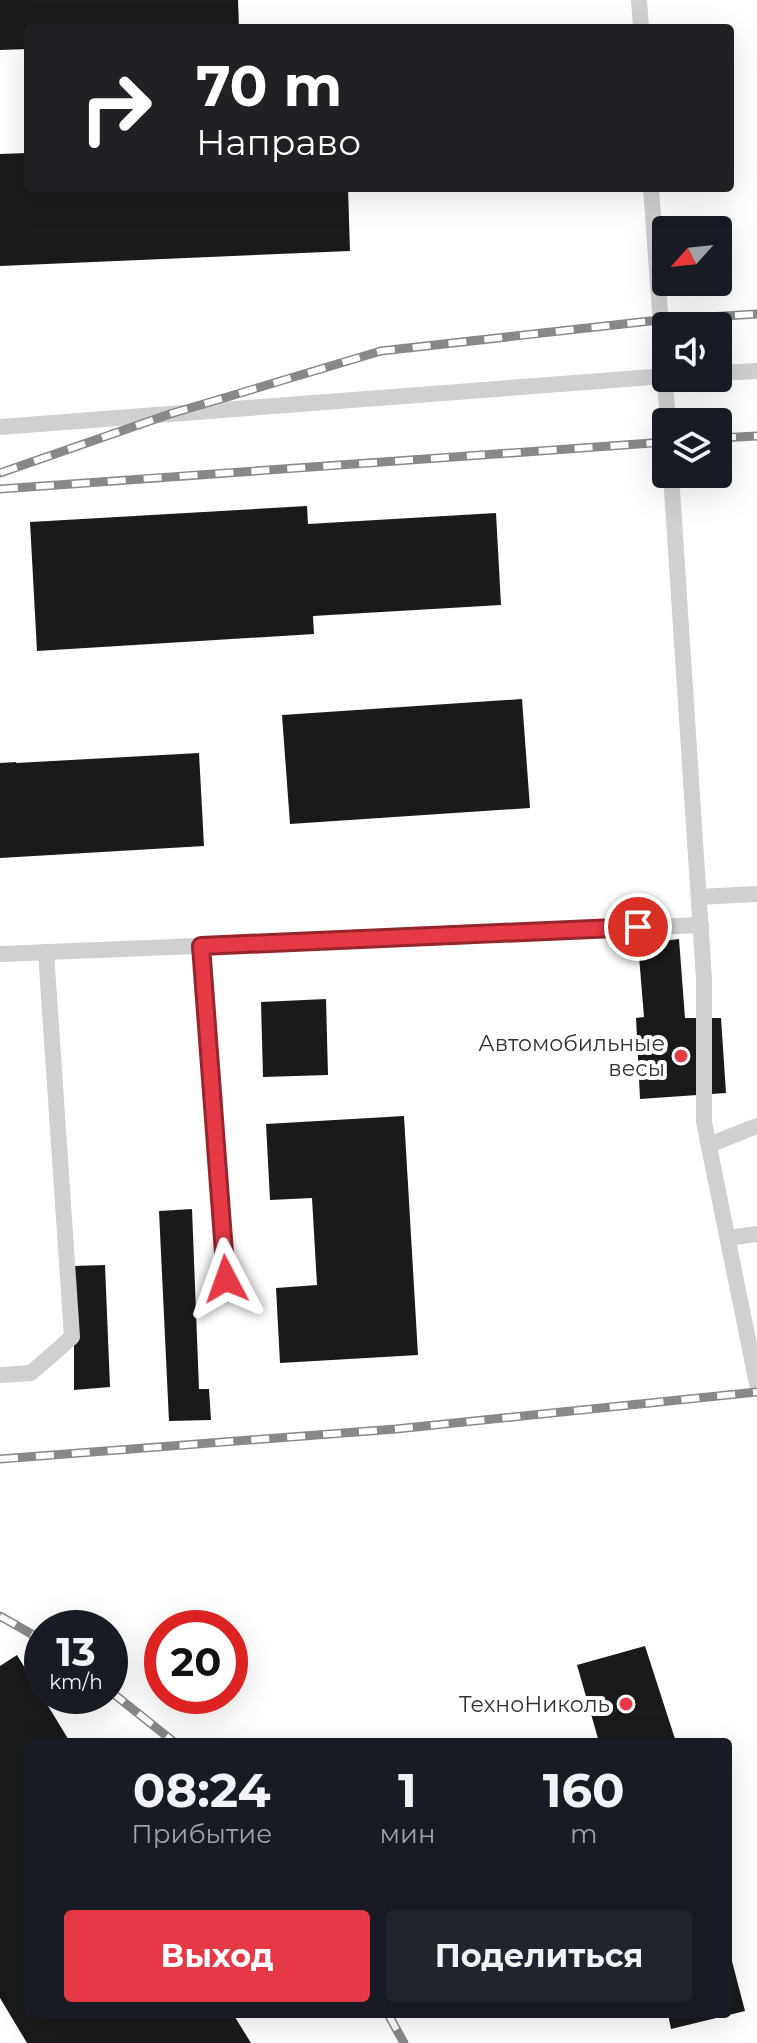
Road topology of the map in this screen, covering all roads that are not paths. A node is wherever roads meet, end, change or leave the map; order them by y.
1 (639, 0) edge
2 (641, 24) edge
3 (651, 192) edge
4 (660, 312) edge
5 (757, 371) edge
6 (732, 372) edge
7 (652, 377) edge
8 (0, 427) edge
9 (672, 488) edge
10 (757, 894) edge
11 (699, 897) junction
12 (701, 925) junction
13 (201, 946) junction
14 (46, 952) junction
15 (0, 954) edge
16 (757, 1126) edge
17 (709, 1145) junction
18 (757, 1234) edge
19 (728, 1238) junction
20 (226, 1279) dead end
21 (0, 1375) edge
22 (757, 1384) edge

1 - 2 lane
3 - 4 lane
5 - 6 lane
7 - 8 lane
9 - 11 lane
10 - 11 lane
11 - 12 lane
12 - 13 lane
12 - 17 lane
13 - 14 lane
13 - 20 lane
14 - 15 lane
14 - 21 lane
16 - 17 lane
17 - 19 lane
18 - 19 lane
19 - 22 lane

